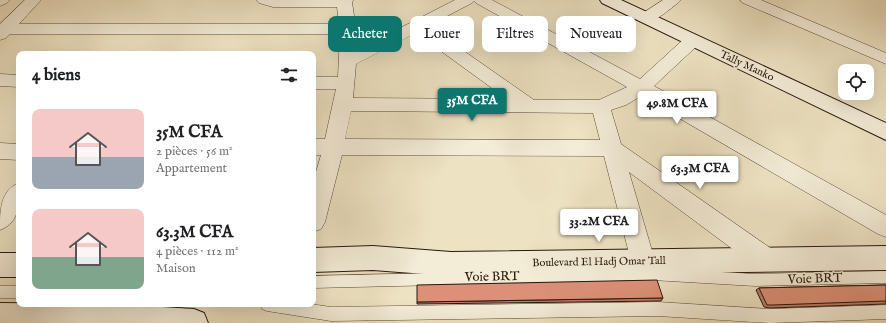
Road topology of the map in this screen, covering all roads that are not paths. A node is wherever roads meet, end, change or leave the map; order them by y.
1 (33, 0) edge
2 (264, 0) edge
3 (467, 0) edge
4 (481, 0) edge
5 (608, 0) edge
6 (673, 0) edge
7 (748, 0) edge
8 (345, 1) edge
9 (347, 16) edge
10 (436, 16) edge
11 (646, 18) junction
12 (328, 29) edge
13 (410, 29) edge
14 (2, 31) edge
15 (692, 41) junction
16 (348, 52) edge
17 (454, 52) edge
18 (886, 59) edge
19 (348, 61) junction
20 (0, 80) edge
21 (16, 81) edge
22 (316, 83) edge
23 (346, 83) junction
24 (642, 87) junction
25 (343, 104) junction
26 (531, 107) junction
27 (601, 107) junction
28 (886, 132) edge
29 (323, 147) edge
30 (612, 148) junction
31 (0, 151) edge
32 (16, 152) edge
33 (16, 196) edge
34 (316, 200) edge
35 (0, 220) edge
36 (886, 227) edge
37 (886, 258) edge
38 (316, 260) edge
39 (767, 260) junction
40 (644, 261) junction
41 (0, 265) edge
42 (16, 265) edge
43 (886, 277) edge
44 (316, 282) edge
45 (0, 292) edge
46 (16, 292) edge
47 (286, 307) edge
48 (886, 312) edge
49 (0, 317) edge
50 (113, 320) edge
51 (194, 323) edge

1 - 14 street
2 - 8 street
3 - 10 street
4 - 24 street
5 - 11 main road, Tally Manko
6 - 11 street
7 - 18 street
8 - 9 street
11 - 15 main road, Tally Manko
12 - 14 street
13 - 19 street
15 - 24 street
15 - 28 main road, Tally Manko
16 - 19 street
17 - 26 street
19 - 23 street
20 - 21 street
22 - 23 street
23 - 25 street
24 - 27 street
24 - 36 street
25 - 26 street
25 - 29 street
26 - 27 street
27 - 30 street
29 - 30 street
29 - 34 street
30 - 39 street
30 - 40 street
31 - 32 street
33 - 35 street
37 - 39 main road, Boulevard El Hadj Omar Tall
38 - 40 main road, Boulevard El Hadj Omar Tall
39 - 40 main road, Boulevard El Hadj Omar Tall
41 - 42 main road
43 - 44 lane, Voie BRT
45 - 46 lane
47 - 48 lane
49 - 50 main road
50 - 51 main road

